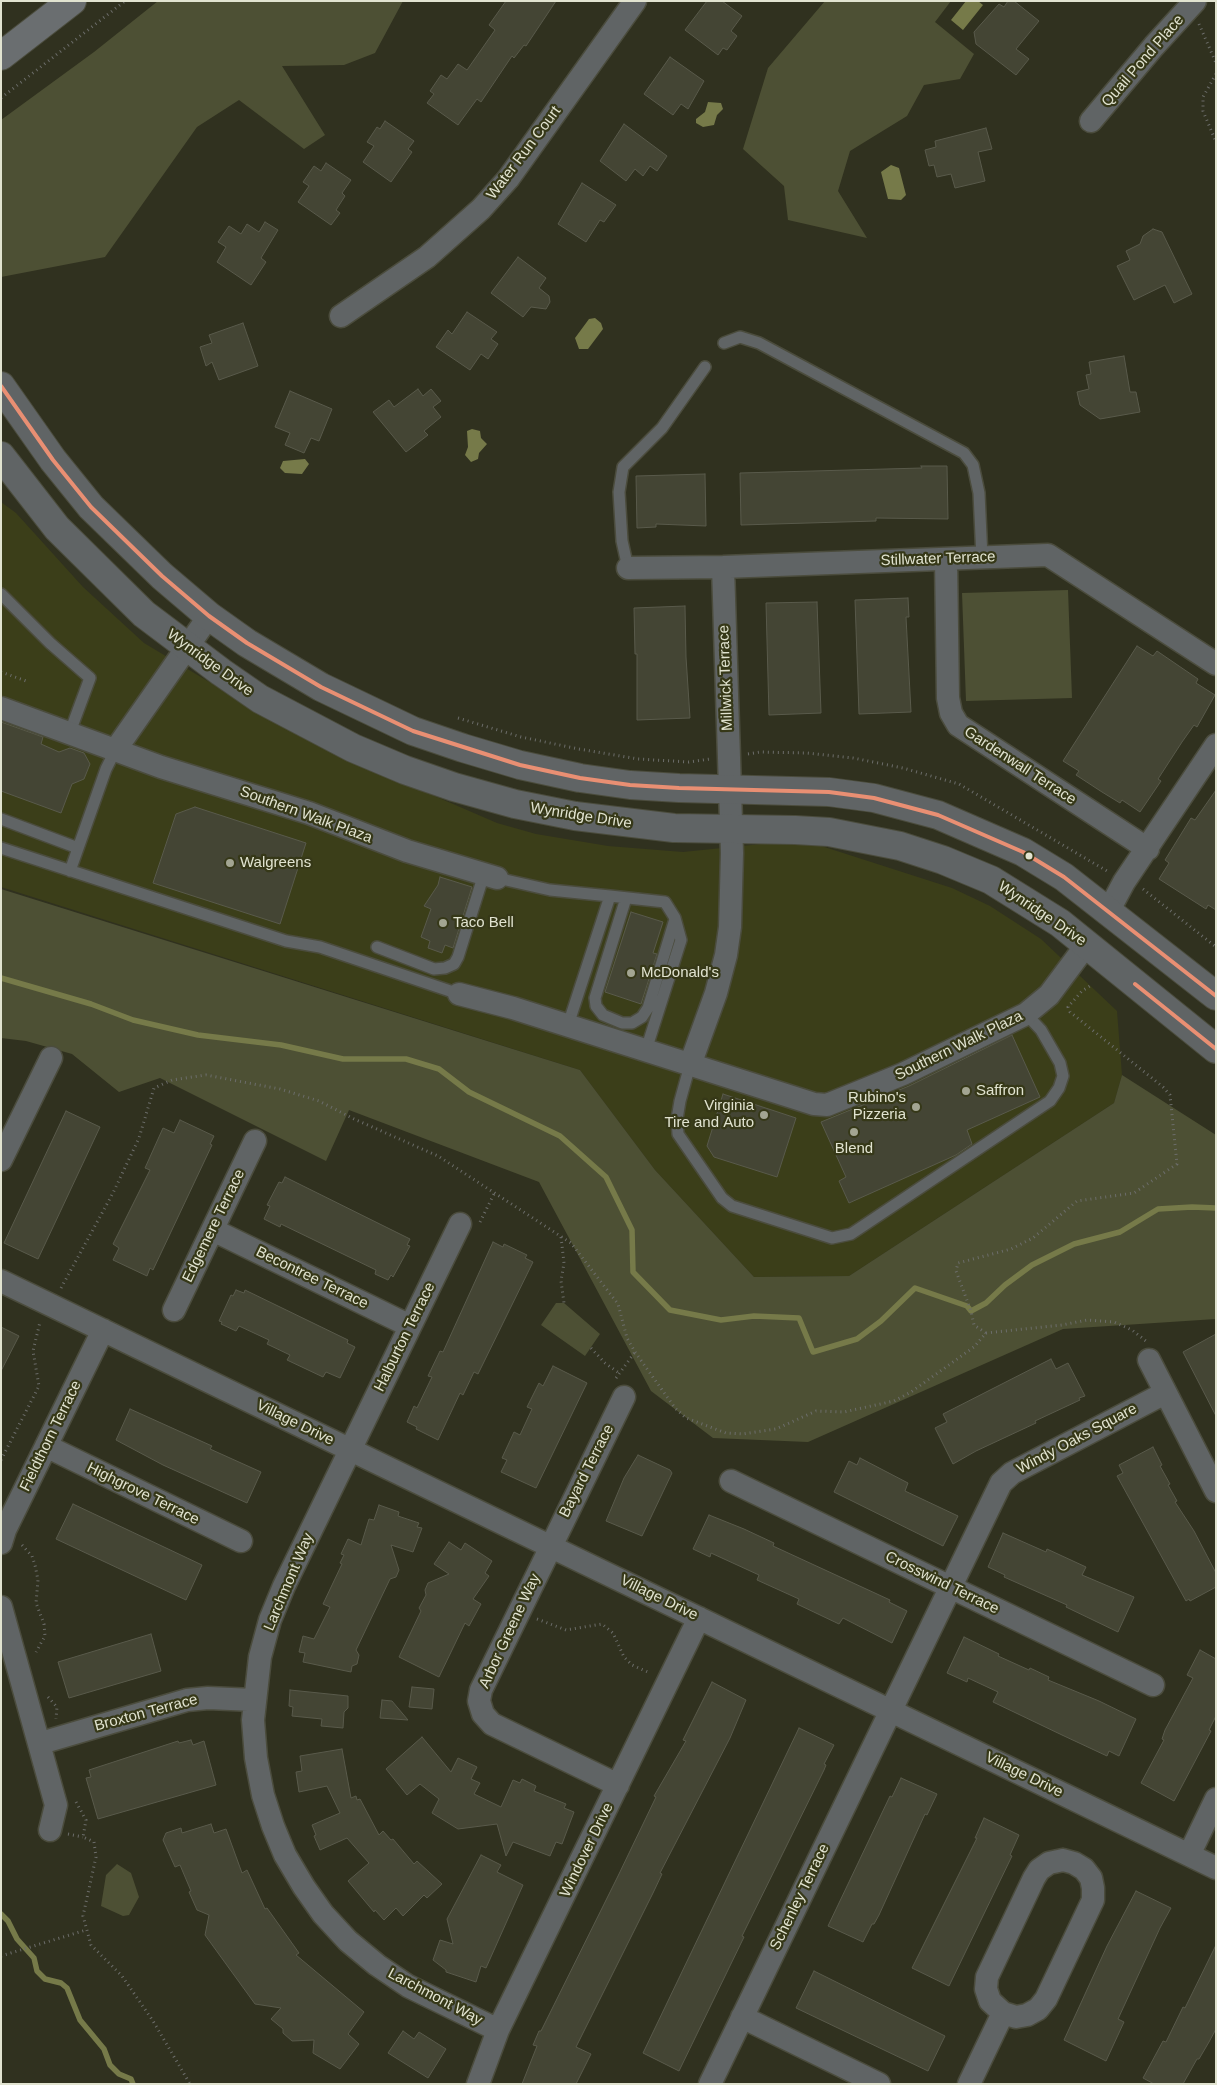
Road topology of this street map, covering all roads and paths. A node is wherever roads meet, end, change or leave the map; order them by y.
1 (72, 1) edge
2 (125, 1) edge
3 (635, 1) edge
4 (1193, 4) edge
5 (1, 56) edge
6 (1216, 63) edge
7 (1216, 74) edge
8 (1, 98) edge
9 (1092, 121) dead end
10 (1216, 142) edge
11 (341, 316) dead end
12 (724, 343) dead end
13 (705, 367) dead end
14 (1, 386) edge
15 (1, 456) edge
16 (982, 558) junction
17 (946, 559) junction
18 (723, 567) junction
19 (628, 568) joint
20 (1, 594) edge
21 (209, 616) junction
22 (186, 646) junction
23 (1216, 664) edge
24 (1, 672) edge
25 (29, 682) dead end
26 (1, 708) edge
27 (70, 732) junction
28 (1216, 745) edge
29 (116, 749) junction
30 (1208, 774) edge
31 (730, 789) junction
32 (1, 819) edge
33 (731, 829) junction
34 (1, 848) edge
35 (78, 848) junction
36 (1148, 848) junction
37 (70, 871) junction
38 (491, 876) junction
39 (610, 896) junction
40 (626, 898) junction
41 (1109, 910) junction
42 (675, 918) junction
43 (1087, 944) junction
44 (377, 947) dead end
45 (1090, 986) dead end
46 (459, 994) joint
47 (1216, 996) edge
48 (1026, 1014) junction
49 (568, 1025) junction
50 (1216, 1049) edge
51 (646, 1050) junction
52 (51, 1058) dead end
53 (690, 1065) junction
54 (255, 1141) dead end
55 (1, 1160) edge
56 (494, 1194) junction
57 (470, 1223) joint
58 (213, 1230) junction
59 (561, 1236) junction
60 (1, 1281) edge
61 (46, 1303) junction
62 (564, 1303) dead end
63 (174, 1310) dead end
64 (410, 1326) junction
65 (102, 1330) junction
66 (986, 1333) junction
67 (591, 1348) dead end
68 (1149, 1351) joint
69 (635, 1352) junction
70 (619, 1373) junction
71 (619, 1389) joint
72 (1165, 1393) junction
73 (46, 1446) junction
74 (350, 1449) junction
75 (1, 1460) edge
76 (731, 1481) dead end
77 (1216, 1491) edge
78 (6, 1518) edge
79 (241, 1541) dead end
80 (1, 1543) edge
81 (550, 1545) junction
82 (950, 1587) junction
83 (1, 1607) edge
84 (519, 1610) junction
85 (699, 1618) junction
86 (35, 1655) dead end
87 (669, 1682) junction
88 (1153, 1685) dead end
89 (47, 1695) dead end
90 (254, 1700) junction
91 (890, 1710) junction
92 (50, 1740) junction
93 (618, 1785) junction
94 (1216, 1799) edge
95 (75, 1801) dead end
96 (50, 1830) dead end
97 (1189, 1855) junction
98 (1216, 1868) edge
99 (86, 1930) junction
100 (1, 1956) edge
101 (1004, 2013) junction
102 (742, 2017) junction
103 (498, 2030) junction
104 (190, 2084) edge
105 (478, 2084) edge
106 (710, 2084) edge
107 (880, 2084) edge
108 (969, 2084) edge

1 - 5 main road
2 - 8 path
3 - 11 street, Water Run Court
4 - 6 path
4 - 9 street, Quail Pond Place
7 - 10 path
12 - 16 lane
13 - 19 lane
14 - 21 street
15 - 22 street, Wynridge Drive
16 - 17 street, Stillwater Terrace
16 - 23 street, Stillwater Terrace
17 - 18 street, Stillwater Terrace
17 - 36 street, Gardenwall Terrace
18 - 19 street, Stillwater Terrace
18 - 31 street, Millwick Terrace
20 - 27 lane
21 - 22 street
21 - 31 street
22 - 29 street
22 - 33 street, Wynridge Drive
24 - 25 path
26 - 27 street, Southern Walk Plaza
27 - 29 street, Southern Walk Plaza
28 - 30 street
29 - 35 lane
29 - 38 street, Southern Walk Plaza
30 - 36 street
31 - 33 street
31 - 41 street
32 - 35 lane
33 - 43 street, Wynridge Drive
33 - 53 street
34 - 37 lane
35 - 37 lane
36 - 41 street
37 - 46 lane
38 - 39 lane
38 - 44 lane
39 - 40 lane
39 - 49 lane
40 - 42 lane
40 - 42 lane
41 - 47 street
42 - 51 lane
43 - 48 street, Southern Walk Plaza
43 - 50 street, Wynridge Drive
45 - 66 path
46 - 49 street, Southern Walk Plaza
48 - 53 street, Southern Walk Plaza
48 - 53 lane
49 - 51 street, Southern Walk Plaza
51 - 53 street, Southern Walk Plaza
52 - 55 street
54 - 58 street, Edgemere Terrace
56 - 57 path
56 - 59 path
56 - 61 path
57 - 64 street, Halburton Terrace
58 - 63 street, Edgemere Terrace
58 - 64 street, Becontree Terrace
59 - 62 path
59 - 69 path
60 - 61 street, Village Drive
61 - 65 street, Village Drive
61 - 75 path
64 - 74 street, Halburton Terrace
65 - 73 street, Fieldthorn Terrace
65 - 74 street, Village Drive
66 - 68 path
66 - 69 path
67 - 70 path
68 - 72 street
69 - 70 path
70 - 71 path
71 - 81 street, Bayard Terrace
72 - 77 street
72 - 82 street, Windy Oaks Square
73 - 78 street, Fieldthorn Terrace
73 - 79 street, Highgrove Terrace
74 - 81 street, Village Drive
74 - 90 street, Larchmont Way
76 - 82 street, Crosswind Terrace
78 - 80 street, Fieldthorn Terrace
78 - 86 path
81 - 84 street, Arbor Greene Way
81 - 85 street, Village Drive
82 - 88 street, Crosswind Terrace
82 - 91 street, Windy Oaks Square
83 - 92 street
84 - 87 path
84 - 93 street, Arbor Greene Way
85 - 87 street, Windover Drive
85 - 91 street, Village Drive
87 - 93 street, Windover Drive
89 - 92 path
90 - 92 street, Broxton Terrace
90 - 103 street, Larchmont Way
91 - 97 street, Village Drive
91 - 102 street, Schenley Terrace
92 - 96 street
93 - 103 street, Windover Drive
94 - 97 street
95 - 99 path
97 - 98 street, Village Drive
99 - 100 path
99 - 104 path
101 - 101 street
101 - 108 street
102 - 106 street, Schenley Terrace
102 - 107 street
103 - 105 street, Windover Drive

